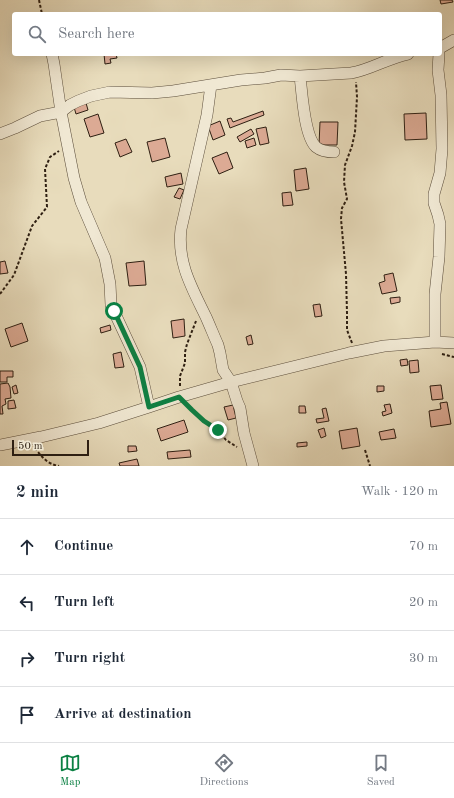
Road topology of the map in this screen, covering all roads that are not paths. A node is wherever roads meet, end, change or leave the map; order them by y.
1 (454, 40) edge
2 (442, 47) edge
3 (52, 56) edge
4 (401, 56) edge
5 (439, 56) edge
6 (300, 76) junction
7 (211, 85) junction
8 (61, 112) junction
9 (0, 134) edge
10 (334, 152) dead end
11 (435, 342) junction
12 (454, 343) edge
13 (231, 382) junction
14 (149, 407) junction
15 (0, 445) edge
16 (253, 466) edge

1 - 2 street
3 - 8 street
4 - 6 street
5 - 11 street
6 - 7 street
6 - 10 street
7 - 8 street
7 - 13 street
8 - 9 street
8 - 14 street
11 - 12 street
11 - 13 street
13 - 14 street
13 - 16 street
14 - 15 street

